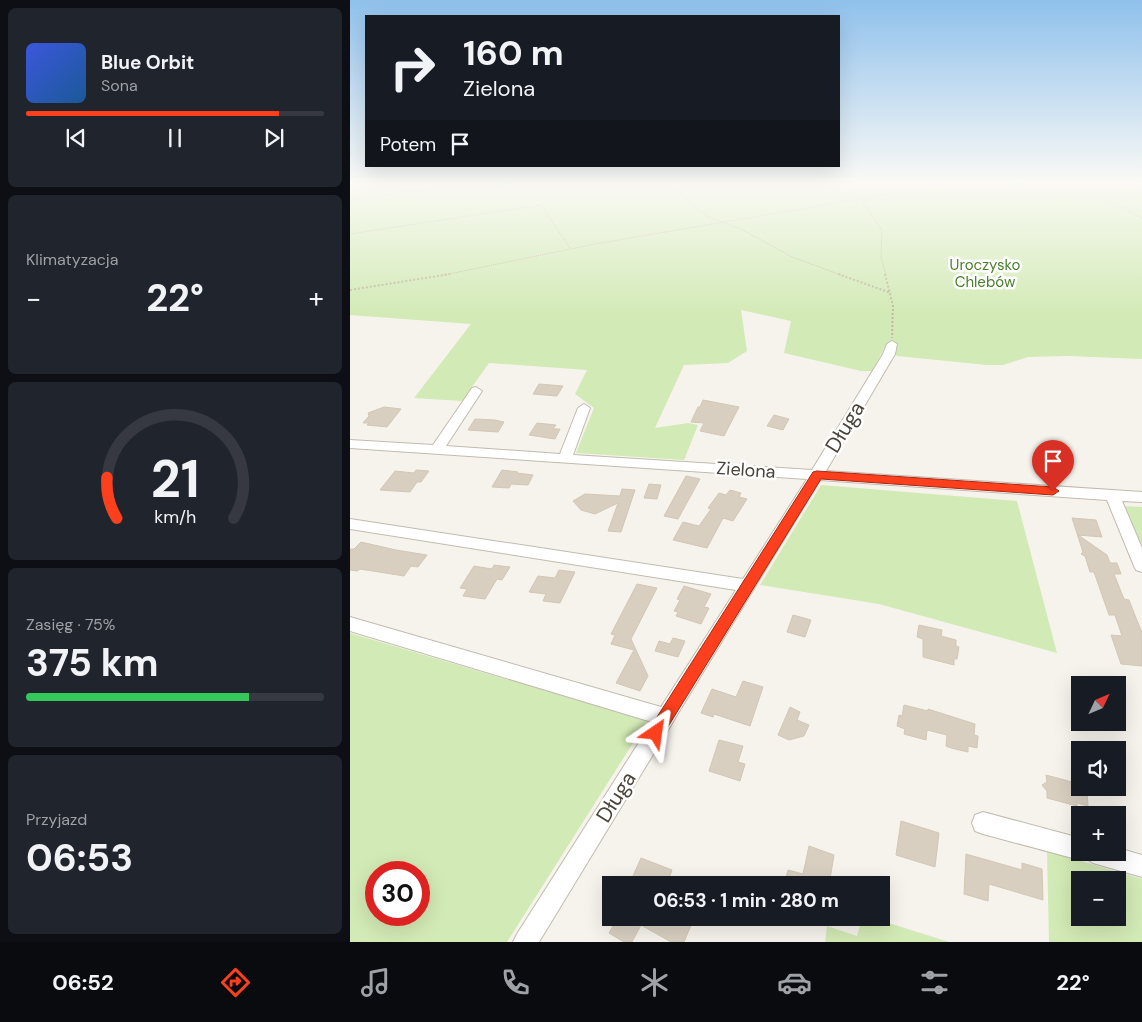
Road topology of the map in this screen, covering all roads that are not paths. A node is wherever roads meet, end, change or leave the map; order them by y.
1 (892, 344) road end
2 (476, 391) dead end
3 (584, 408) dead end
4 (350, 444) edge
5 (437, 450) junction
6 (565, 459) junction
7 (817, 474) junction
8 (1112, 495) junction
9 (1142, 497) edge
10 (350, 524) edge
11 (1142, 566) edge
12 (748, 586) junction
13 (350, 624) edge
14 (666, 717) junction
15 (983, 822) dead end
16 (1071, 846) edge
17 (1124, 861) edge
18 (1142, 866) edge
19 (525, 942) edge

1 - 7 street, Długa
2 - 5 street
3 - 6 street
4 - 5 street, Zielona
5 - 6 street, Zielona
6 - 7 street, Zielona
7 - 8 street, Zielona
7 - 12 street, Długa
8 - 9 street, Zielona
8 - 11 street
10 - 12 street
12 - 14 street, Długa
13 - 14 street
14 - 19 street, Długa
15 - 16 street
17 - 18 street

